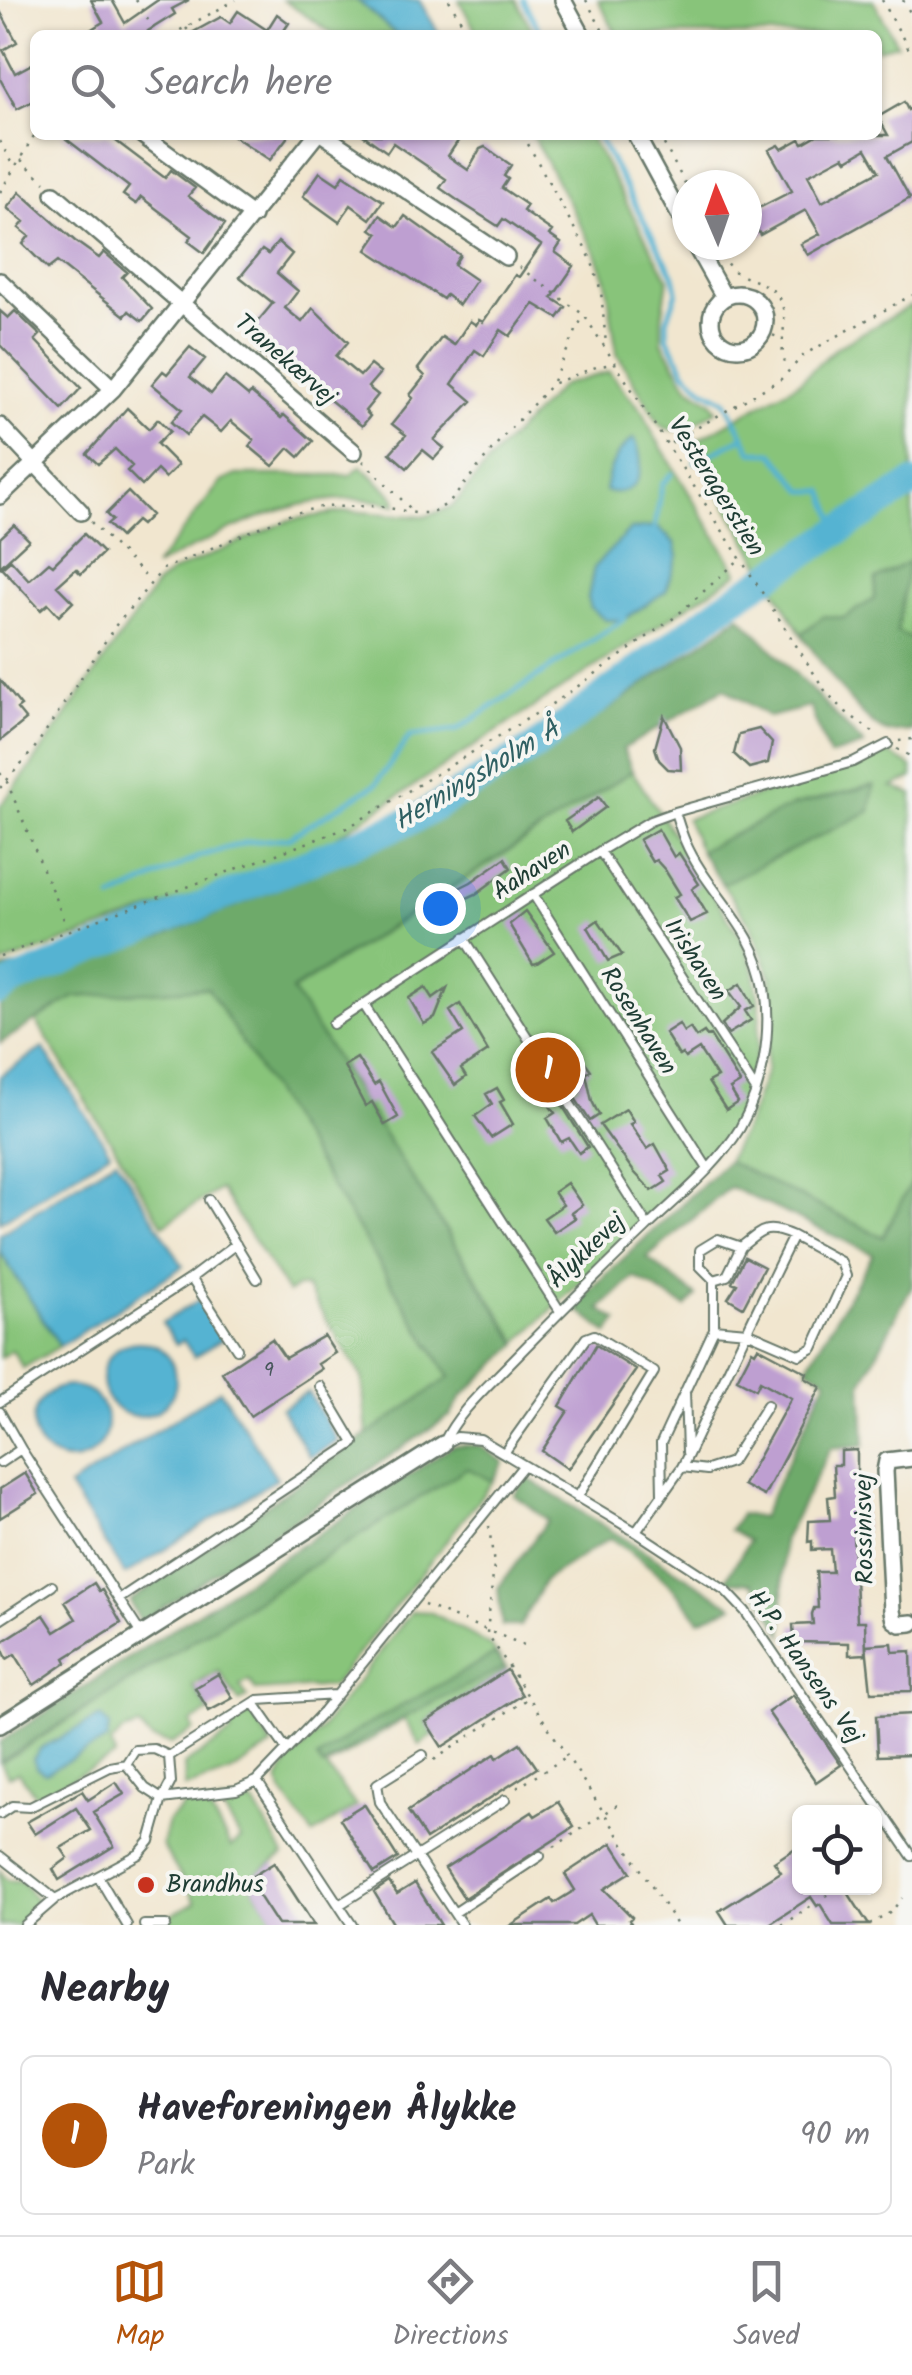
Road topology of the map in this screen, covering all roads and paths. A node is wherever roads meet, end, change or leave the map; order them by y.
1 (136, 0) edge
2 (236, 0) edge
3 (449, 0) edge
4 (562, 0) edge
5 (586, 0) edge
6 (883, 0) edge
7 (903, 0) edge
8 (912, 16) edge
9 (185, 27) junction
10 (155, 30) edge
11 (180, 30) edge
12 (188, 30) edge
13 (465, 30) edge
14 (579, 30) edge
15 (602, 30) edge
16 (912, 55) edge
17 (31, 140) edge
18 (149, 140) edge
19 (312, 140) edge
20 (331, 140) edge
21 (527, 140) edge
22 (639, 140) edge
23 (662, 140) edge
24 (0, 141) edge
25 (20, 159) junction
26 (14, 167) junction
27 (678, 170) edge
28 (0, 192) edge
29 (54, 194) joint
30 (672, 202) edge
31 (254, 216) junction
32 (506, 258) joint
33 (711, 260) edge
34 (722, 260) edge
35 (0, 282) edge
36 (912, 296) edge
37 (724, 297) junction
38 (183, 305) junction
39 (584, 314) junction
40 (762, 332) junction
41 (782, 339) junction
42 (606, 346) junction
43 (616, 363) junction
44 (790, 370) junction
45 (552, 384) junction
46 (114, 389) junction
47 (0, 426) edge
48 (669, 444) junction
49 (354, 452) joint
50 (33, 462) junction
51 (0, 496) edge
52 (81, 512) joint
53 (415, 513) junction
54 (741, 558) junction
55 (150, 581) junction
56 (888, 744) junction
57 (912, 758) edge
58 (0, 773) edge
59 (7, 782) junction
60 (0, 788) edge
61 (676, 812) junction
62 (600, 851) junction
63 (533, 894) junction
64 (68, 930) junction
65 (464, 938) junction
66 (0, 956) edge
67 (364, 1005) junction
68 (332, 1024) dead end
69 (756, 1090) junction
70 (708, 1169) junction
71 (210, 1200) dead end
72 (648, 1226) junction
73 (793, 1236) junction
74 (236, 1244) junction
75 (741, 1248) junction
76 (191, 1278) junction
77 (258, 1280) dead end
78 (714, 1280) junction
79 (560, 1312) junction
80 (714, 1329) junction
81 (747, 1332) junction
82 (237, 1349) dead end
83 (320, 1386) dead end
84 (685, 1387) junction
85 (0, 1402) edge
86 (767, 1405) dead end
87 (0, 1412) edge
88 (443, 1444) junction
89 (22, 1449) junction
90 (504, 1454) junction
91 (687, 1457) junction
92 (912, 1458) edge
93 (0, 1463) edge
94 (523, 1466) junction
95 (682, 1467) junction
96 (662, 1496) junction
97 (577, 1498) junction
98 (487, 1510) junction
99 (636, 1532) junction
100 (52, 1586) dead end
101 (119, 1600) junction
102 (413, 1600) junction
103 (0, 1620) edge
104 (912, 1623) edge
105 (488, 1632) junction
106 (143, 1636) junction
107 (529, 1646) dead end
108 (336, 1694) junction
109 (530, 1697) junction
110 (254, 1702) junction
111 (3, 1718) edge
112 (286, 1750) junction
113 (169, 1756) junction
114 (422, 1756) joint
115 (567, 1756) junction
116 (126, 1764) junction
117 (257, 1781) junction
118 (517, 1788) dead end
119 (162, 1798) junction
120 (505, 1800) dead end
121 (622, 1802) dead end
122 (0, 1814) edge
123 (606, 1815) junction
124 (554, 1846) dead end
125 (416, 1854) junction
126 (0, 1856) edge
127 (540, 1856) dead end
128 (912, 1856) edge
129 (98, 1876) junction
130 (902, 1898) dead end
131 (56, 1899) junction
132 (339, 1904) junction
133 (815, 1904) dead end
134 (454, 1913) junction
135 (24, 1925) edge
136 (127, 1925) edge
137 (144, 1925) edge
138 (166, 1925) edge
139 (352, 1925) edge
140 (462, 1925) edge
141 (677, 1925) edge
142 (782, 1925) edge
143 (870, 1925) edge

1 - 10 path
2 - 9 path
3 - 13 path
4 - 14 street
5 - 15 path
6 - 16 path
7 - 8 path
9 - 11 path
9 - 12 path
17 - 25 path
18 - 31 street
19 - 31 street
20 - 32 street
21 - 42 path
22 - 30 street
23 - 27 path
24 - 26 path
25 - 26 path
25 - 29 path
26 - 28 path
29 - 38 street, Tranekærvej
31 - 38 street
32 - 39 path, Vesteragerstien
33 - 37 street
34 - 41 path
35 - 46 street
36 - 44 path
37 - 40 street
37 - 40 street
38 - 46 street
38 - 49 street, Tranekærvej
39 - 42 path, Vesteragerstien
39 - 45 path
40 - 41 path
41 - 44 path
42 - 43 path, Vesteragerstien
43 - 45 path
43 - 48 path, Vesteragerstien
44 - 48 path
45 - 53 path
46 - 50 street
47 - 50 street
48 - 54 path, Vesteragerstien
49 - 53 path
50 - 51 street
50 - 52 street
52 - 55 path
53 - 55 path
54 - 56 path, Vesteragerstien
54 - 64 path
55 - 59 path
56 - 57 path, Vesteragerstien
56 - 61 lane
58 - 59 path
59 - 60 path
59 - 64 path
61 - 62 lane, Aahaven
61 - 69 lane, Ålykkevej
62 - 63 lane, Aahaven
62 - 69 lane, Irishaven
63 - 65 lane, Aahaven
63 - 70 lane, Rosenhaven
64 - 66 path
65 - 67 lane, Aahaven
65 - 72 lane
67 - 68 lane, Aahaven
67 - 79 lane
69 - 70 lane, Ålykkevej
70 - 72 lane, Ålykkevej
71 - 74 lane
72 - 79 lane, Ålykkevej
73 - 75 lane
73 - 81 lane
73 - 81 lane
74 - 76 lane
74 - 77 lane
75 - 78 lane
75 - 78 lane
76 - 82 lane
76 - 85 lane
78 - 80 lane
79 - 88 lane, Ålykkevej
80 - 81 lane
80 - 84 lane
81 - 91 lane
83 - 101 lane
84 - 91 lane
84 - 96 lane
86 - 95 lane
87 - 89 lane
88 - 90 lane, H.P. Hansens Vej
88 - 106 street, Ålykkevej
89 - 93 lane
89 - 101 lane
90 - 94 lane, H.P. Hansens Vej
90 - 97 lane
91 - 95 lane
92 - 104 street, Rossinisvej
94 - 97 lane, H.P. Hansens Vej
94 - 98 lane
95 - 96 lane
96 - 99 lane
97 - 99 lane, H.P. Hansens Vej
98 - 102 lane
98 - 105 path
99 - 128 lane, H.P. Hansens Vej
100 - 103 lane
101 - 106 lane
102 - 105 path
102 - 108 lane
105 - 107 path
105 - 109 path
106 - 111 street, Ålykkevej
108 - 110 lane
108 - 112 lane
109 - 114 path
109 - 115 path
110 - 112 lane
110 - 113 lane
112 - 117 lane
113 - 116 lane
113 - 119 lane
114 - 125 lane
115 - 118 path
115 - 123 path
116 - 119 lane
116 - 122 lane
117 - 119 lane
117 - 132 lane
119 - 129 lane
120 - 125 lane
121 - 123 path
123 - 124 path
123 - 141 path
125 - 132 lane
125 - 134 lane
126 - 131 lane
127 - 134 lane
129 - 131 lane
129 - 136 lane
130 - 143 path
131 - 135 lane
132 - 139 lane
133 - 142 path
134 - 140 lane
137 - 138 lane

